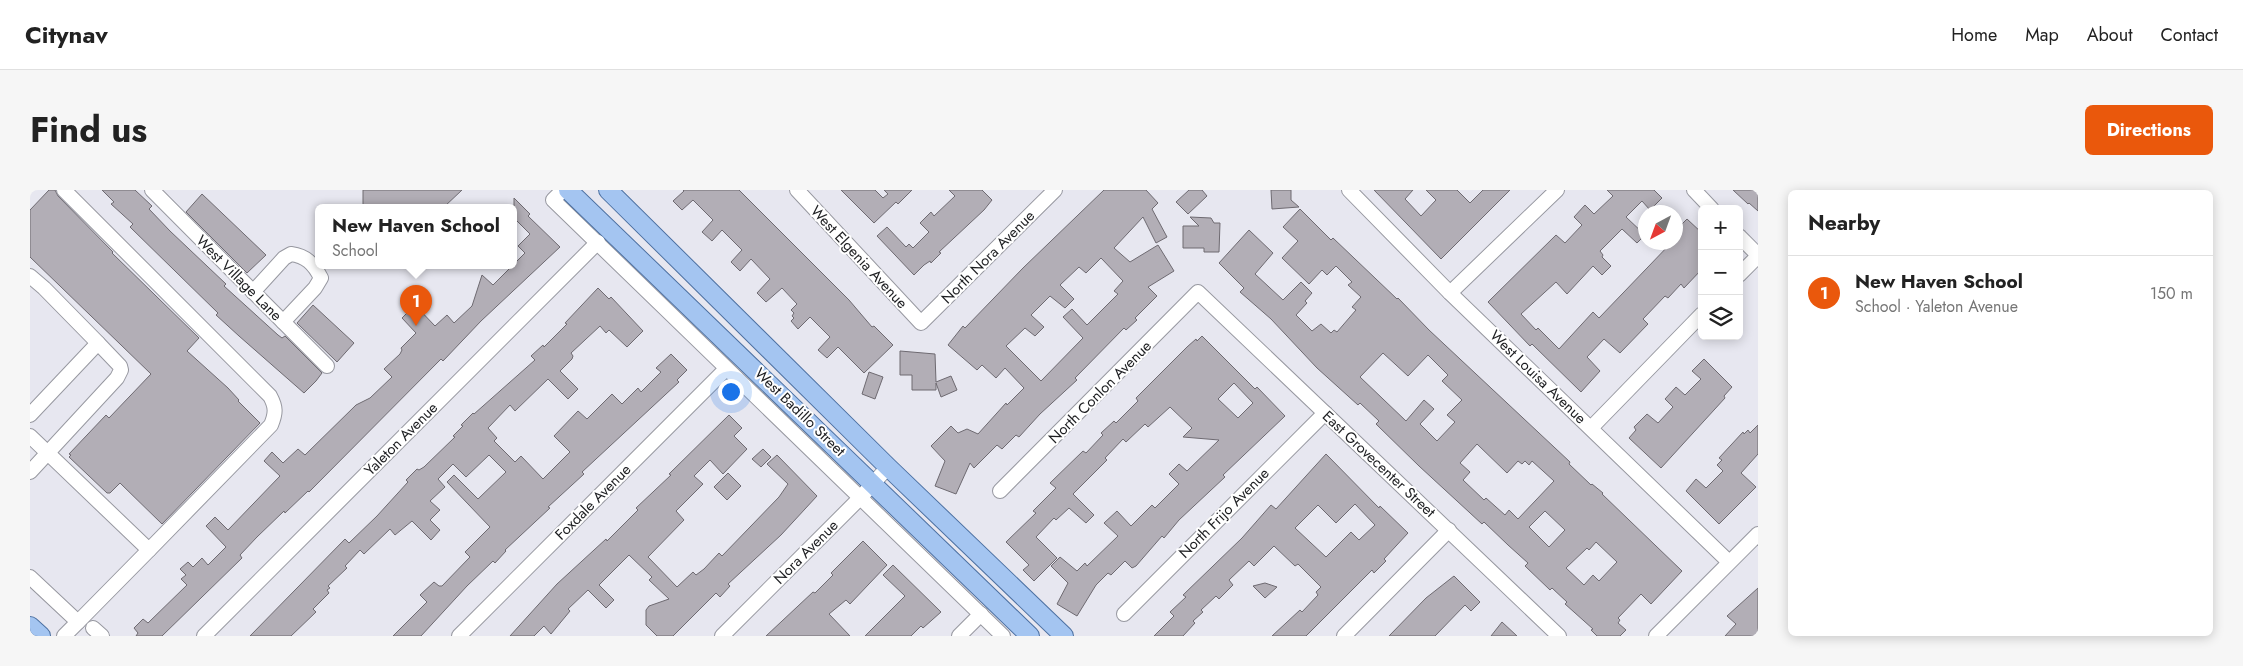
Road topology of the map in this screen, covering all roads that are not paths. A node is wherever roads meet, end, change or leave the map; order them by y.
1 (64, 190) edge
2 (152, 190) edge
3 (563, 190) edge
4 (568, 190) edge
5 (608, 190) edge
6 (797, 190) edge
7 (1055, 190) edge
8 (1349, 190) edge
9 (1557, 190) edge
10 (1694, 190) edge
11 (1708, 205) edge
12 (1743, 240) edge
13 (598, 242) junction
14 (1758, 256) edge
15 (315, 265) edge
16 (317, 269) edge
17 (1743, 271) edge
18 (30, 276) edge
19 (253, 292) junction
20 (1198, 292) joint
21 (1450, 292) junction
22 (1698, 318) edge
23 (283, 322) junction
24 (921, 323) joint
25 (98, 343) junction
26 (328, 366) dead end
27 (726, 369) junction
28 (1324, 413) junction
29 (30, 415) edge
30 (1591, 428) junction
31 (30, 436) edge
32 (48, 453) junction
33 (888, 467) junction
34 (30, 472) edge
35 (873, 483) junction
36 (1000, 491) dead end
37 (860, 498) junction
38 (1450, 530) junction
39 (1758, 534) edge
40 (149, 550) junction
41 (1729, 562) junction
42 (31, 580) edge
43 (981, 614) junction
44 (1124, 614) dead end
45 (78, 622) junction
46 (30, 626) edge
47 (41, 636) edge
48 (64, 636) edge
49 (204, 636) edge
50 (459, 636) edge
51 (722, 636) edge
52 (959, 636) edge
53 (1003, 636) edge
54 (1030, 636) edge
55 (1064, 636) edge
56 (1344, 636) edge
57 (1559, 636) edge
58 (1656, 636) edge

1 - 40 street
2 - 19 street, West Village Lane
3 - 13 street
4 - 35 main road, West Badillo Street
5 - 33 main road, West Badillo Street
6 - 24 street, West Elgenia Avenue
7 - 24 street, North Nora Avenue
8 - 21 street, West Louisa Avenue
9 - 21 street
10 - 11 street
12 - 14 street
13 - 27 street
13 - 49 street, Yaleton Avenue
14 - 17 street
15 - 19 street
16 - 23 street
18 - 25 street
19 - 23 street, West Village Lane
20 - 28 street, East Grovecenter Street
20 - 36 street, North Conlon Avenue
21 - 30 street, West Louisa Avenue
22 - 30 street
23 - 26 street, West Village Lane
25 - 29 street
25 - 32 street
27 - 37 street
27 - 50 street, Foxdale Avenue
28 - 38 street, East Grovecenter Street
28 - 44 street, North Frijo Avenue
30 - 41 street, West Louisa Avenue
31 - 32 street
32 - 34 street
32 - 40 street
33 - 35 street, Nora Avenue
33 - 55 main road, West Badillo Street
35 - 37 street, Nora Avenue
35 - 54 main road, West Badillo Street
37 - 43 street
37 - 51 street, Nora Avenue
38 - 56 street
38 - 57 street, East Grovecenter Street
39 - 41 street
40 - 45 street
41 - 58 street
42 - 45 street
43 - 52 street
43 - 53 street
45 - 48 street
46 - 47 main road

